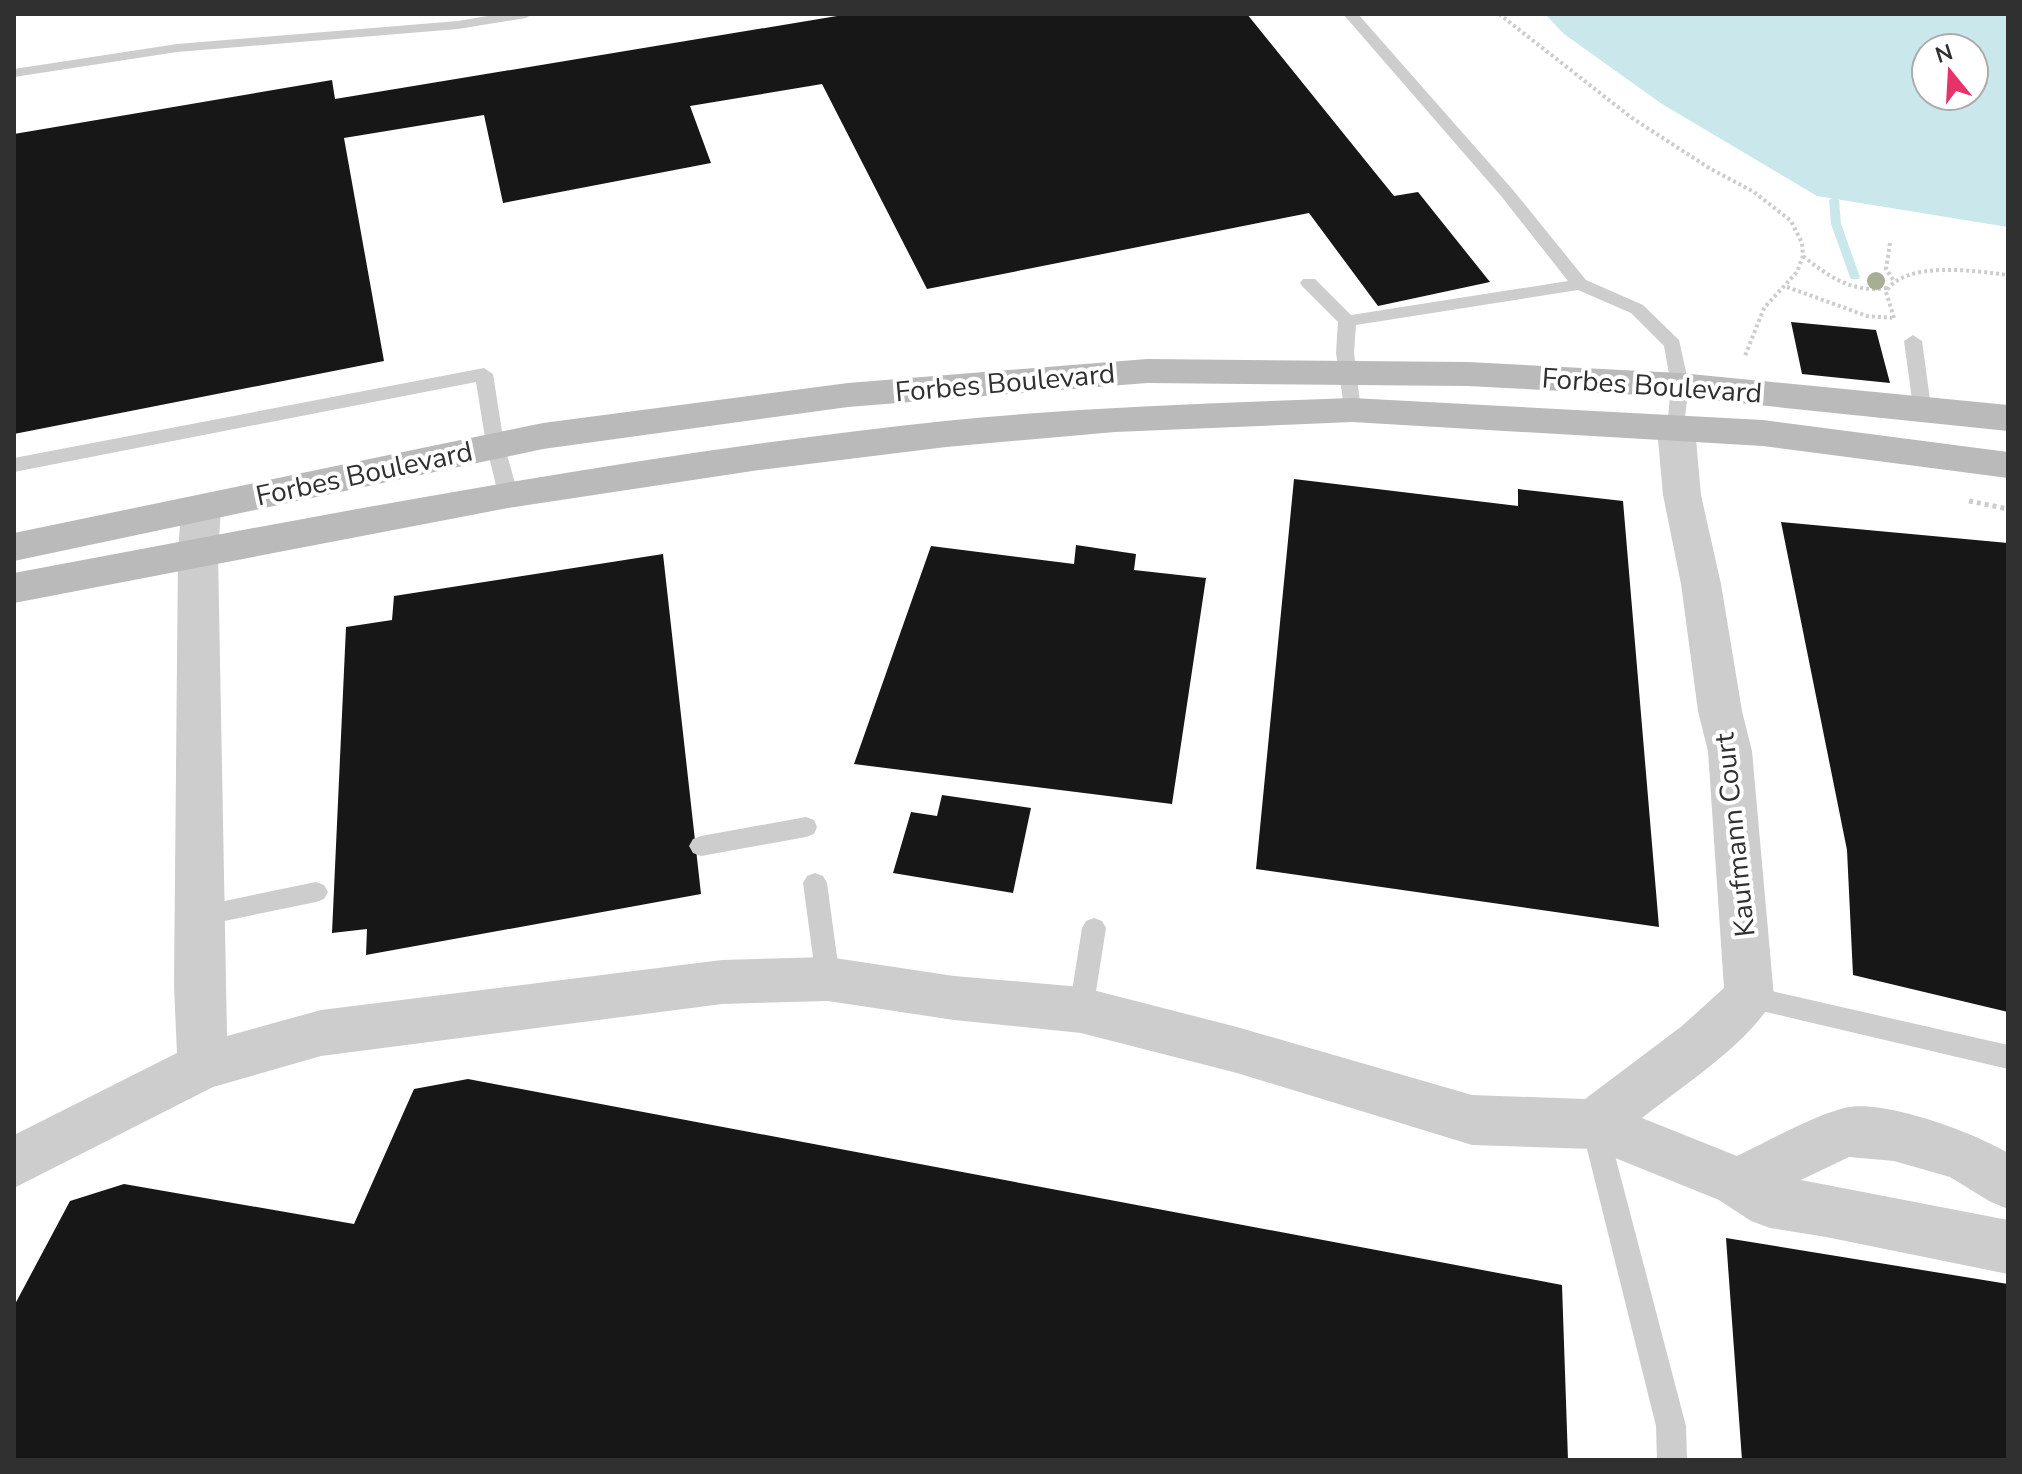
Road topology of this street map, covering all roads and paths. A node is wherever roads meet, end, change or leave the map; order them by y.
1 (526, 14) edge
2 (1350, 14) edge
3 (1499, 14) edge
4 (14, 73) edge
5 (1890, 243) dead end
6 (1803, 256) junction
7 (2008, 275) edge
8 (1894, 281) junction
9 (1309, 283) dead end
10 (1580, 284) junction
11 (1787, 287) junction
12 (1887, 288) junction
13 (1347, 321) junction
14 (1913, 341) dead end
15 (1745, 365) dead end
16 (1347, 372) junction
17 (1680, 385) junction
18 (1922, 407) junction
19 (1352, 410) junction
20 (2008, 418) edge
21 (1676, 428) junction
22 (495, 444) junction
23 (14, 465) edge
24 (2008, 465) edge
25 (508, 494) junction
26 (201, 509) junction
27 (14, 547) edge
28 (198, 553) junction
29 (14, 588) edge
30 (806, 827) dead end
31 (701, 846) dead end
32 (815, 883) dead end
33 (316, 892) dead end
34 (200, 916) junction
35 (1094, 928) dead end
36 (828, 979) junction
37 (1749, 997) junction
38 (1081, 1010) junction
39 (2008, 1057) edge
40 (203, 1066) junction
41 (1594, 1124) junction
42 (14, 1162) edge
43 (1738, 1182) junction
44 (2008, 1183) edge
45 (2008, 1247) edge
46 (1672, 1460) edge

1 - 4 lane
2 - 10 lane
3 - 6 path
5 - 8 path
6 - 11 path
6 - 12 path
7 - 8 path
8 - 12 path
9 - 13 lane
10 - 13 lane
10 - 17 lane
11 - 12 path
11 - 15 path
13 - 16 lane
14 - 18 lane
16 - 17 main road, Forbes Boulevard
16 - 19 lane
16 - 22 main road, Forbes Boulevard
17 - 18 main road, Forbes Boulevard
17 - 21 lane
18 - 20 main road, Forbes Boulevard
19 - 21 main road, Forbes Boulevard
19 - 25 main road, Forbes Boulevard
21 - 24 main road, Forbes Boulevard
21 - 37 street, Kaufmann Court
22 - 23 lane
22 - 25 lane
22 - 26 main road, Forbes Boulevard
25 - 28 main road, Forbes Boulevard
26 - 27 main road, Forbes Boulevard
26 - 28 street
28 - 29 main road, Forbes Boulevard
28 - 34 street
30 - 31 lane
32 - 36 lane
33 - 34 lane
34 - 40 street
35 - 38 lane
36 - 38 street
36 - 40 street
37 - 39 lane
37 - 41 street
38 - 41 street
40 - 42 street
41 - 43 street
41 - 46 lane
43 - 44 street
43 - 45 street

